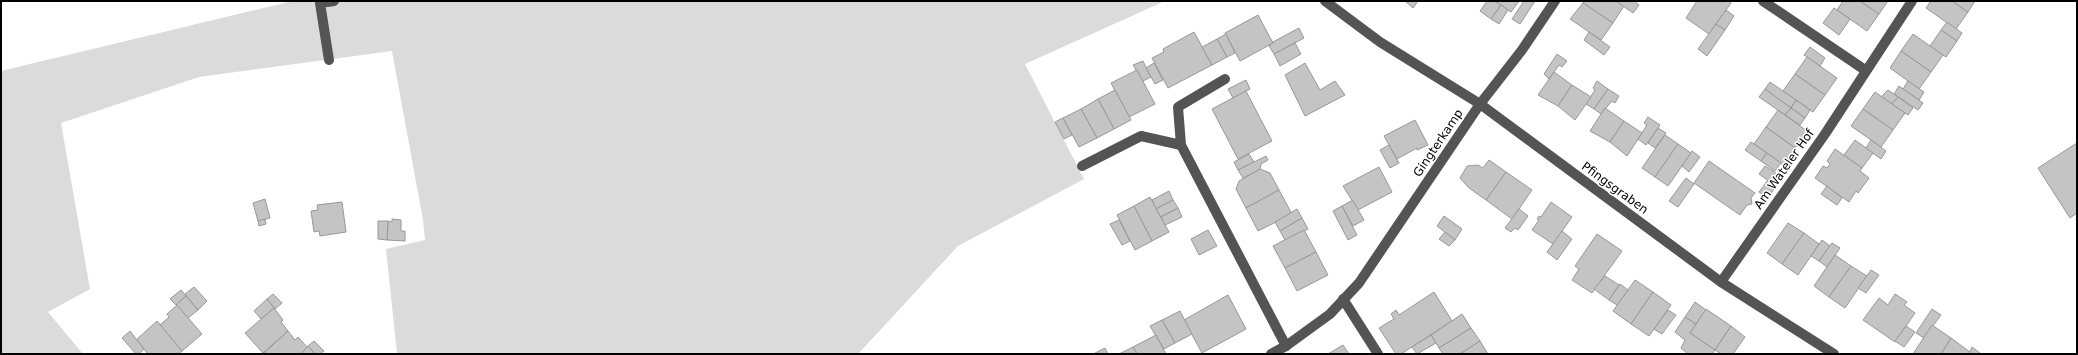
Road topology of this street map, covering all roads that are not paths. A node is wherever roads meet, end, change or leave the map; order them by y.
1 (334, 1) edge
2 (1325, 1) edge
3 (1555, 1) edge
4 (1763, 1) edge
5 (1912, 1) edge
6 (329, 60) dead end
7 (1865, 70) junction
8 (1225, 79) dead end
9 (1480, 104) junction
10 (1181, 145) junction
11 (1082, 166) dead end
12 (1721, 282) junction
13 (1343, 299) junction
14 (1286, 346) junction
15 (1270, 354) edge
16 (1378, 354) edge
17 (1834, 354) edge

1 - 6 street
2 - 9 street, Pfingsgraben
3 - 9 street, Gingterkamp
4 - 7 street
5 - 7 street, Am Wateler Hof
7 - 12 street, Am Wateler Hof
8 - 10 street
9 - 12 street, Pfingsgraben
9 - 13 street, Gingterkamp
10 - 11 street
10 - 14 street
12 - 17 street, Pfingsgraben
13 - 14 street, Gingterkamp
13 - 16 street
14 - 15 street, Gingterkamp

